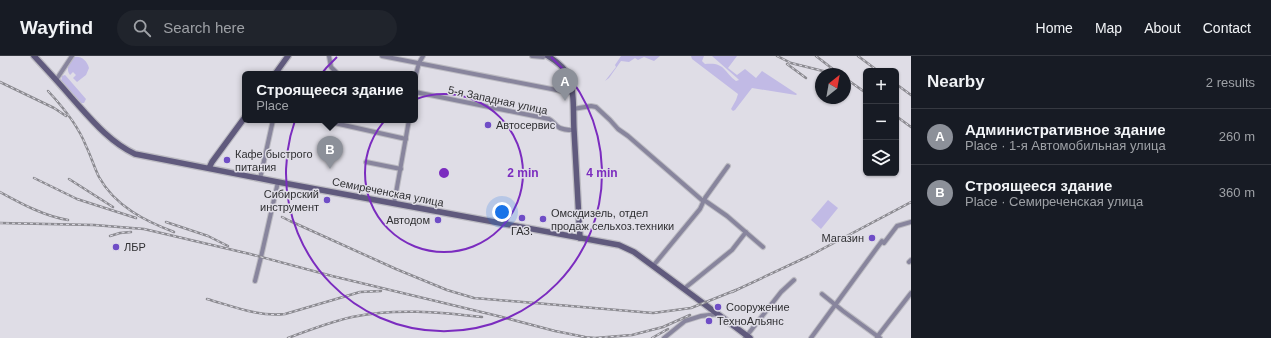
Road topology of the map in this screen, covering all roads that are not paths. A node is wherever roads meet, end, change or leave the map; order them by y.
1 (34, 56) edge
2 (72, 56) edge
3 (288, 56) edge
4 (329, 56) edge
5 (382, 56) edge
6 (423, 56) edge
7 (532, 56) edge
8 (545, 56) edge
9 (548, 56) edge
10 (419, 63) junction
11 (277, 71) edge
12 (335, 71) edge
13 (417, 71) edge
14 (56, 80) junction
15 (418, 93) edge
16 (572, 93) junction
17 (573, 109) junction
18 (242, 120) edge
19 (272, 123) edge
20 (337, 123) edge
21 (409, 123) edge
22 (574, 130) junction
23 (406, 139) junction
24 (366, 162) dead end
25 (728, 166) dead end
26 (209, 168) junction
27 (401, 169) junction
28 (260, 179) junction
29 (278, 182) junction
30 (704, 200) junction
31 (394, 204) junction
32 (911, 222) edge
33 (746, 232) junction
34 (580, 238) junction
35 (763, 247) dead end
36 (653, 266) junction
37 (255, 280) dead end
38 (794, 280) dead end
39 (685, 288) junction
40 (911, 293) edge
41 (822, 294) dead end
42 (836, 304) junction
43 (718, 314) junction
44 (747, 337) edge
45 (878, 337) edge
46 (664, 338) edge
47 (811, 338) edge

1 - 14 main road, Семиреченская улица
2 - 14 street
3 - 11 main road
4 - 12 street
5 - 10 street
6 - 10 street
7 - 8 street
9 - 16 main road
10 - 13 street
10 - 16 street
14 - 26 main road, Семиреченская улица
15 - 22 street, 5-я Западная улица
16 - 17 main road
17 - 22 main road
17 - 30 street
18 - 26 main road
19 - 28 street
20 - 23 street
21 - 23 street
22 - 34 main road
23 - 27 street
24 - 27 street
25 - 30 street
26 - 28 main road, Семиреченская улица
27 - 31 street
28 - 29 main road, Семиреченская улица
29 - 31 main road, Семиреченская улица
29 - 37 street
30 - 33 street
30 - 36 street
31 - 34 main road, Семиреченская улица
32 - 42 street
33 - 35 street
33 - 39 street
34 - 36 main road, Семиреченская улица
36 - 39 main road, Семиреченская улица
38 - 44 street
39 - 43 main road, Семиреченская улица
40 - 45 street
41 - 42 street
42 - 45 street
42 - 47 street
43 - 44 main road, Семиреченская улица
43 - 46 street

